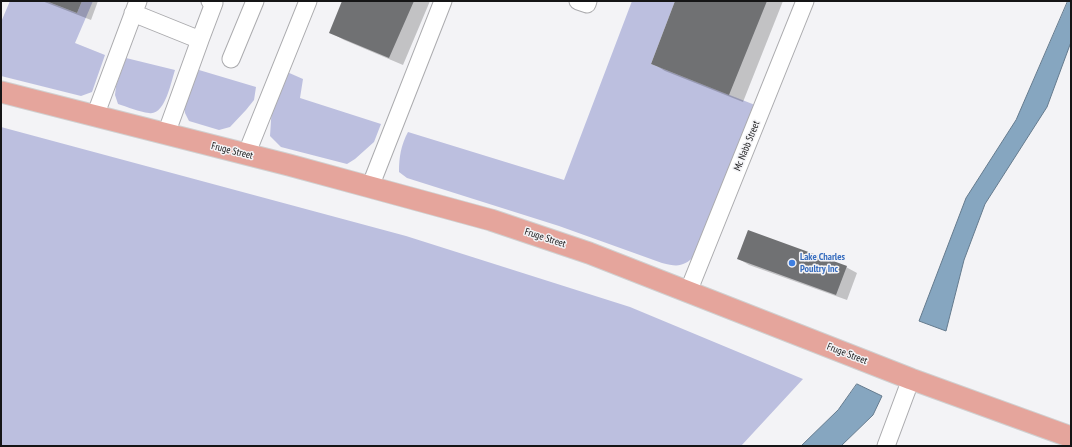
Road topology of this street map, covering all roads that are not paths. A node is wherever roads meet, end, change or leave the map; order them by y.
1 (255, 1) edge
2 (308, 1) edge
3 (443, 1) edge
4 (578, 1) edge
5 (588, 1) edge
6 (805, 1) edge
7 (213, 2) edge
8 (135, 7) edge
9 (200, 40) junction
10 (232, 59) dead end
11 (1, 92) edge
12 (95, 116) junction
13 (166, 134) junction
14 (246, 154) junction
15 (370, 187) junction
16 (688, 292) junction
17 (911, 379) junction
18 (1071, 437) edge
19 (886, 446) edge

1 - 10 street
2 - 14 street
3 - 15 street
4 - 5 street
6 - 16 street, Mc Nabb Street
7 - 9 street
8 - 9 street
8 - 12 street
9 - 13 street
11 - 12 main road, Fruge Street
12 - 13 main road, Fruge Street
13 - 14 main road, Fruge Street
14 - 15 main road, Fruge Street
15 - 16 main road, Fruge Street
16 - 17 main road, Fruge Street
17 - 18 main road, Fruge Street
17 - 19 street

